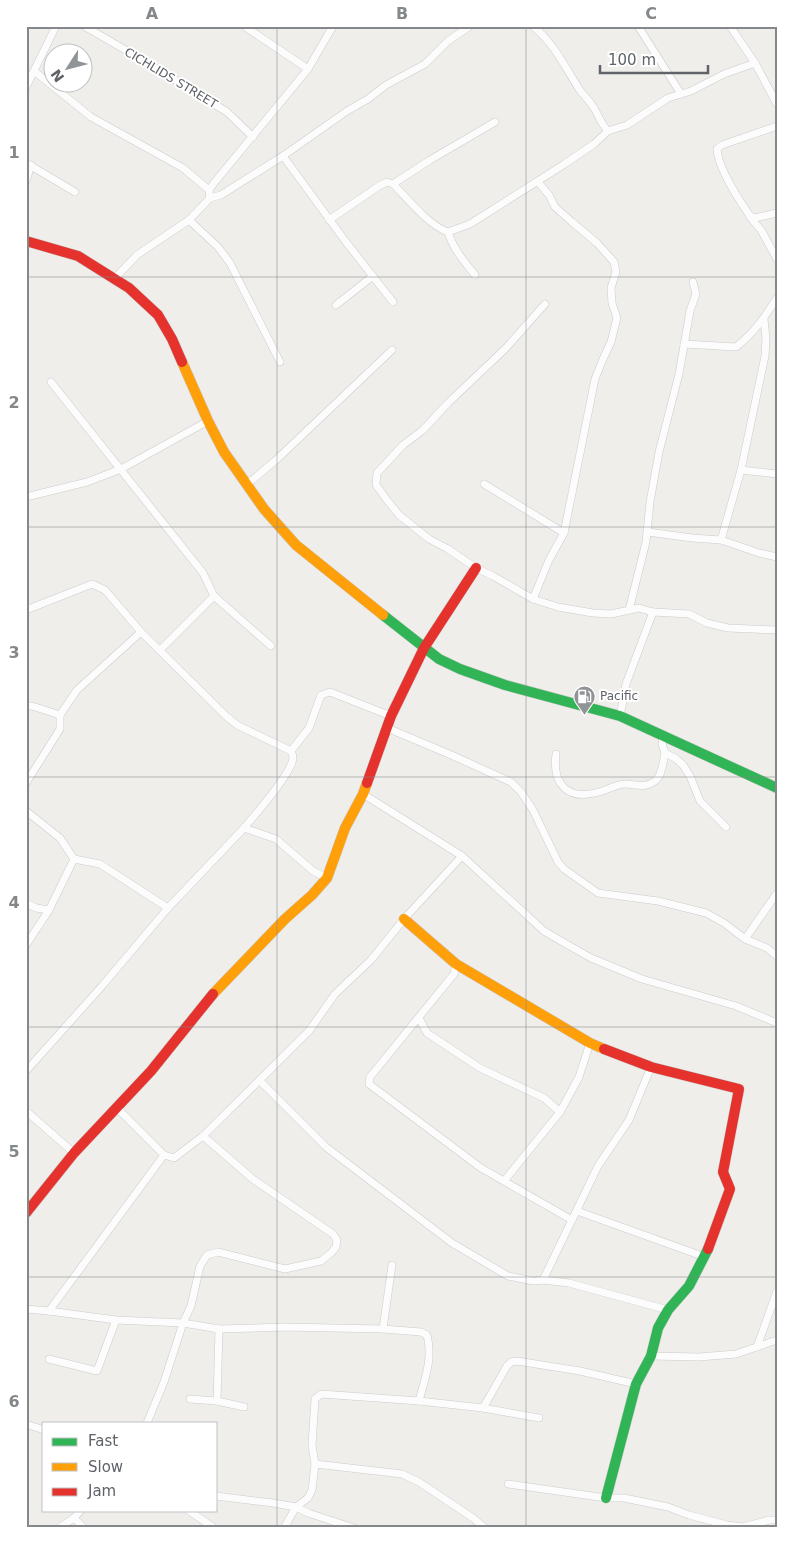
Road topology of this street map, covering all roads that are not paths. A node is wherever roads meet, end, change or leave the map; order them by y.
1 (56, 26) edge
2 (84, 26) edge
3 (244, 26) edge
4 (333, 26) edge
5 (470, 26) edge
6 (533, 26) edge
7 (638, 26) edge
8 (730, 26) edge
9 (755, 63) junction
10 (308, 69) junction
11 (34, 71) junction
12 (26, 87) edge
13 (681, 94) junction
14 (777, 104) edge
15 (495, 122) dead end
16 (777, 126) edge
17 (608, 132) junction
18 (253, 137) junction
19 (283, 156) junction
20 (29, 164) edge
21 (26, 181) edge
22 (538, 182) junction
23 (394, 184) junction
24 (210, 190) junction
25 (75, 192) dead end
26 (210, 198) junction
27 (777, 213) edge
28 (749, 214) junction
29 (189, 220) junction
30 (330, 220) junction
31 (448, 232) junction
32 (26, 241) edge
33 (777, 259) edge
34 (475, 275) dead end
35 (373, 276) junction
36 (115, 278) junction
37 (693, 282) dead end
38 (777, 298) edge
39 (393, 302) dead end
40 (545, 304) dead end
41 (336, 306) dead end
42 (764, 319) junction
43 (684, 344) junction
44 (392, 350) dead end
45 (280, 362) dead end
46 (51, 382) dead end
47 (208, 422) junction
48 (121, 469) junction
49 (741, 470) junction
50 (777, 474) edge
51 (484, 484) dead end
52 (246, 485) junction
53 (26, 497) edge
54 (648, 532) junction
55 (564, 533) junction
56 (721, 540) junction
57 (777, 557) edge
58 (476, 568) junction
59 (214, 596) junction
60 (533, 599) junction
61 (26, 610) edge
62 (629, 610) junction
63 (653, 612) junction
64 (777, 630) edge
65 (141, 632) junction
66 (272, 646) dead end
67 (424, 648) junction
68 (160, 650) junction
69 (26, 706) edge
70 (60, 715) junction
71 (391, 716) junction
72 (620, 716) junction
73 (387, 728) junction
74 (663, 734) junction
75 (292, 751) junction
76 (665, 753) junction
77 (556, 754) dead end
78 (26, 782) edge
79 (777, 788) edge
80 (363, 794) junction
81 (26, 811) edge
82 (726, 827) dead end
83 (244, 828) junction
84 (462, 856) junction
85 (74, 860) junction
86 (327, 878) junction
87 (777, 894) edge
88 (26, 903) edge
89 (168, 908) junction
90 (49, 910) junction
91 (404, 919) junction
92 (745, 939) junction
93 (26, 946) edge
94 (777, 956) edge
95 (456, 964) junction
96 (419, 1018) junction
97 (777, 1023) edge
98 (590, 1043) junction
99 (651, 1067) junction
100 (26, 1071) edge
101 (260, 1081) junction
102 (116, 1107) junction
103 (26, 1112) edge
104 (560, 1112) junction
105 (203, 1136) junction
106 (74, 1153) junction
107 (164, 1155) junction
108 (504, 1181) junction
109 (577, 1211) junction
110 (26, 1213) edge
111 (572, 1220) junction
112 (705, 1256) junction
113 (392, 1265) dead end
114 (543, 1280) junction
115 (777, 1292) edge
116 (26, 1310) edge
117 (668, 1310) junction
118 (49, 1311) junction
119 (116, 1320) junction
120 (183, 1323) junction
121 (219, 1329) junction
122 (383, 1329) junction
123 (777, 1340) edge
124 (757, 1347) junction
125 (651, 1356) junction
126 (49, 1358) dead end
127 (636, 1384) junction
128 (190, 1399) dead end
129 (218, 1401) junction
130 (419, 1401) junction
131 (244, 1407) dead end
132 (484, 1408) junction
133 (539, 1418) dead end
134 (148, 1422) edge
135 (26, 1424) edge
136 (42, 1429) edge
137 (315, 1464) junction
138 (508, 1484) dead end
139 (218, 1496) edge
140 (606, 1498) junction
141 (296, 1507) junction
142 (79, 1512) edge
143 (191, 1512) edge
144 (74, 1518) junction
145 (777, 1520) edge
146 (743, 1527) edge
147 (59, 1528) edge
148 (84, 1528) edge
149 (214, 1528) edge
150 (284, 1528) edge
151 (354, 1528) edge
152 (485, 1528) edge

1 - 11 street
2 - 18 street, CICHLIDS STREET
3 - 10 street
4 - 10 street
5 - 19 street
6 - 17 street
7 - 13 street
8 - 9 street
9 - 13 street
9 - 14 street
10 - 18 street
11 - 12 street
11 - 24 street
13 - 17 street
15 - 23 street
16 - 28 street
17 - 22 street
18 - 24 street
19 - 26 street
19 - 30 street
20 - 21 street
20 - 25 street
22 - 31 street
22 - 55 street
23 - 30 street
23 - 31 street
24 - 26 street
26 - 29 street
27 - 28 street
28 - 33 street
29 - 36 street
29 - 45 street
30 - 35 street
31 - 34 street
32 - 36 street
35 - 39 street
35 - 41 street
36 - 47 street
37 - 43 street
38 - 42 street
40 - 58 street
42 - 43 street
42 - 49 street
43 - 54 street
44 - 52 street
46 - 48 street
47 - 48 street
47 - 52 street
48 - 53 street
48 - 59 street
49 - 50 street
49 - 56 street
51 - 55 street
52 - 67 street
54 - 56 street
54 - 62 street
55 - 60 street
56 - 57 street
58 - 60 street
58 - 67 street
59 - 66 street
59 - 68 street
60 - 62 street
61 - 65 street
62 - 63 street
63 - 64 street
63 - 72 street
65 - 68 street
65 - 70 street
67 - 71 street
67 - 72 street
68 - 75 street
69 - 70 street
70 - 78 street
71 - 73 street
71 - 75 street
72 - 74 street
73 - 80 street
73 - 92 street
74 - 76 street
74 - 79 street
75 - 83 street
76 - 77 street
76 - 82 street
80 - 84 street
80 - 86 street
81 - 85 street
83 - 86 street
83 - 89 street
84 - 91 street
84 - 97 street
85 - 89 street
85 - 90 street
86 - 102 street
87 - 92 street
88 - 90 street
89 - 100 street
90 - 93 street
91 - 95 street
91 - 101 street
92 - 94 street
95 - 96 street
95 - 98 street
96 - 104 street
96 - 108 street
98 - 99 street
98 - 104 street
99 - 109 street
99 - 112 street
101 - 105 street
101 - 114 street
102 - 106 street
102 - 107 street
103 - 106 street
104 - 108 street
105 - 107 street
105 - 120 street
106 - 110 street
107 - 118 street
108 - 111 street
109 - 111 street
109 - 112 street
111 - 114 street
112 - 117 street
113 - 122 street
114 - 117 street
115 - 124 street
116 - 118 street
117 - 125 street
118 - 119 street
119 - 120 street
119 - 126 street
120 - 121 street
120 - 134 street
121 - 122 street
121 - 129 street
122 - 130 street
123 - 124 street
124 - 125 street
125 - 127 street
127 - 132 street
127 - 140 street
128 - 129 street
129 - 131 street
130 - 132 street
130 - 137 street
132 - 133 street
135 - 136 street
137 - 141 street
137 - 152 street
138 - 140 street
139 - 141 street
140 - 146 street
141 - 150 street
141 - 151 street
142 - 144 street
143 - 149 street
144 - 147 street
144 - 148 street
145 - 146 street

